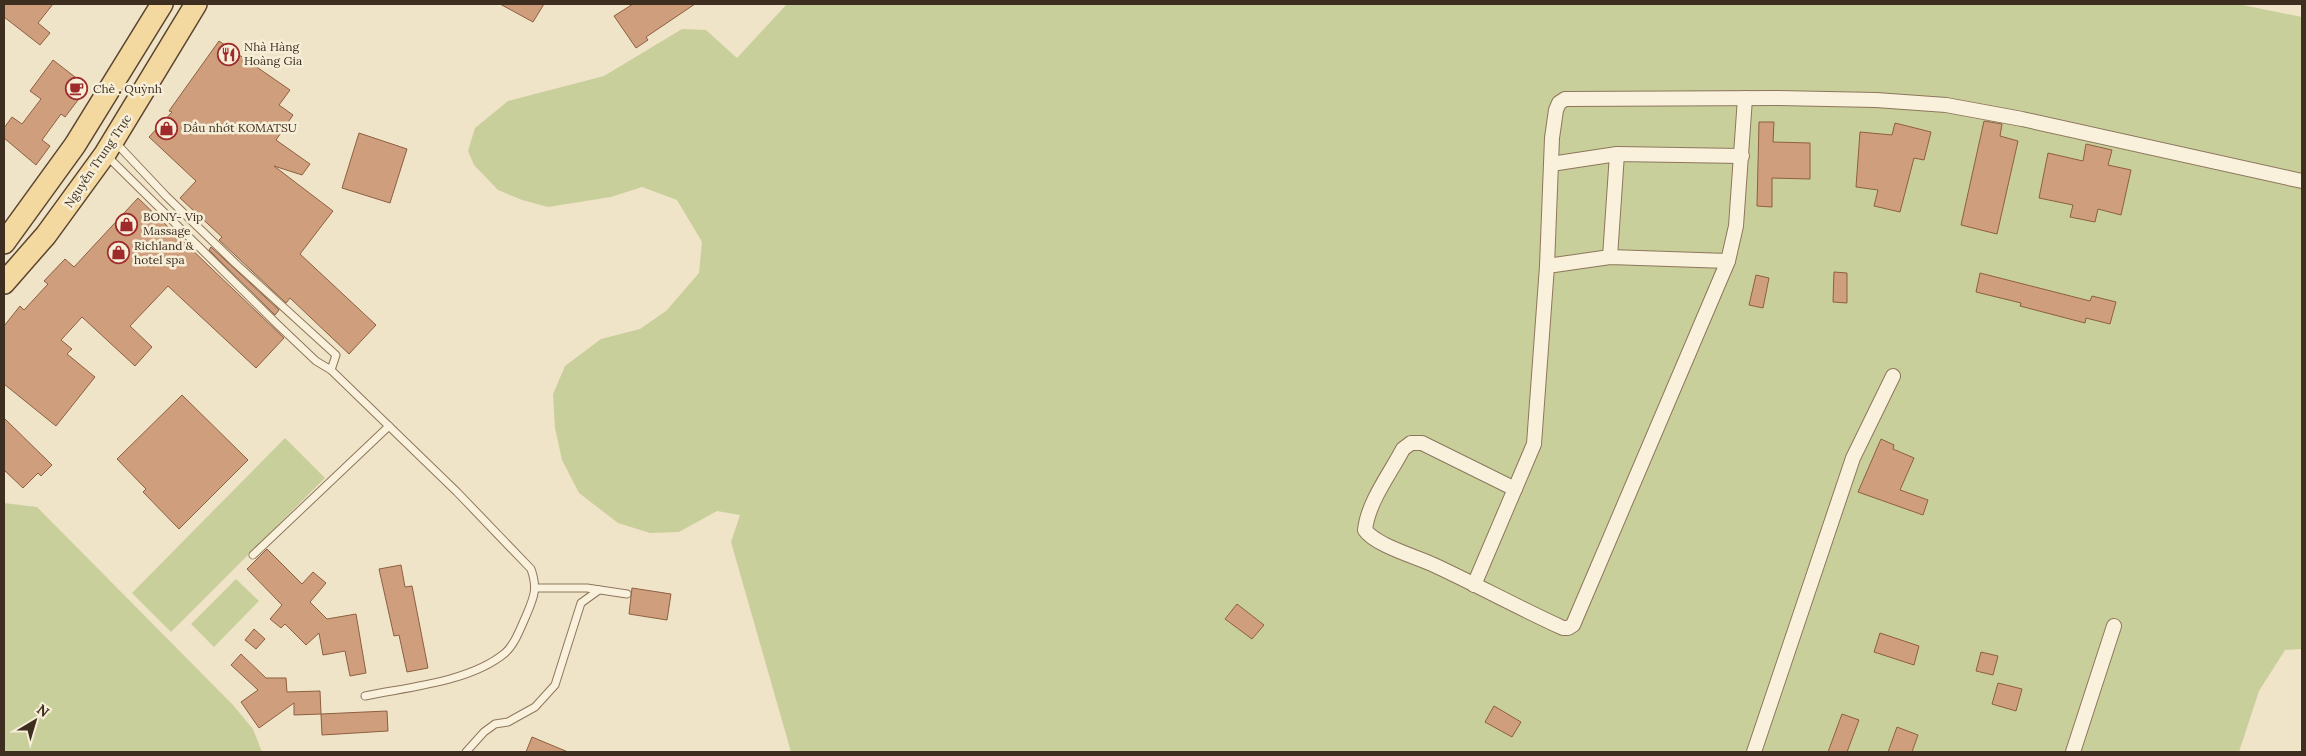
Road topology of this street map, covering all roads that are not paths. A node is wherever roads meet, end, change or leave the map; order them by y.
1 (162, 4) edge
2 (196, 4) edge
3 (1745, 98) junction
4 (110, 147) junction
5 (1617, 154) junction
6 (1742, 156) junction
7 (1551, 164) junction
8 (2302, 181) edge
9 (4, 244) edge
10 (1610, 257) junction
11 (1728, 261) junction
12 (1547, 266) junction
13 (4, 283) edge
14 (331, 370) junction
15 (1893, 376) dead end
16 (389, 426) junction
17 (1515, 489) junction
18 (253, 556) dead end
19 (1474, 585) junction
20 (535, 588) junction
21 (599, 590) junction
22 (628, 594) dead end
23 (2114, 626) dead end
24 (365, 696) dead end
25 (466, 752) edge
26 (1754, 752) edge
27 (2073, 752) edge

1 - 9 main road
2 - 4 main road, Nguyễn Trung Trực
3 - 6 street
3 - 7 street
3 - 8 street
4 - 13 main road, Nguyễn Trung Trực
4 - 14 lane
4 - 14 lane
5 - 6 street
5 - 7 street
5 - 10 street
6 - 11 street
7 - 12 street
10 - 11 street
10 - 12 street
11 - 19 street
12 - 17 street
14 - 16 lane
15 - 26 street
16 - 18 lane
16 - 20 lane
17 - 19 street
17 - 19 street
20 - 21 lane
20 - 24 lane
21 - 22 lane
21 - 25 lane
23 - 27 street

